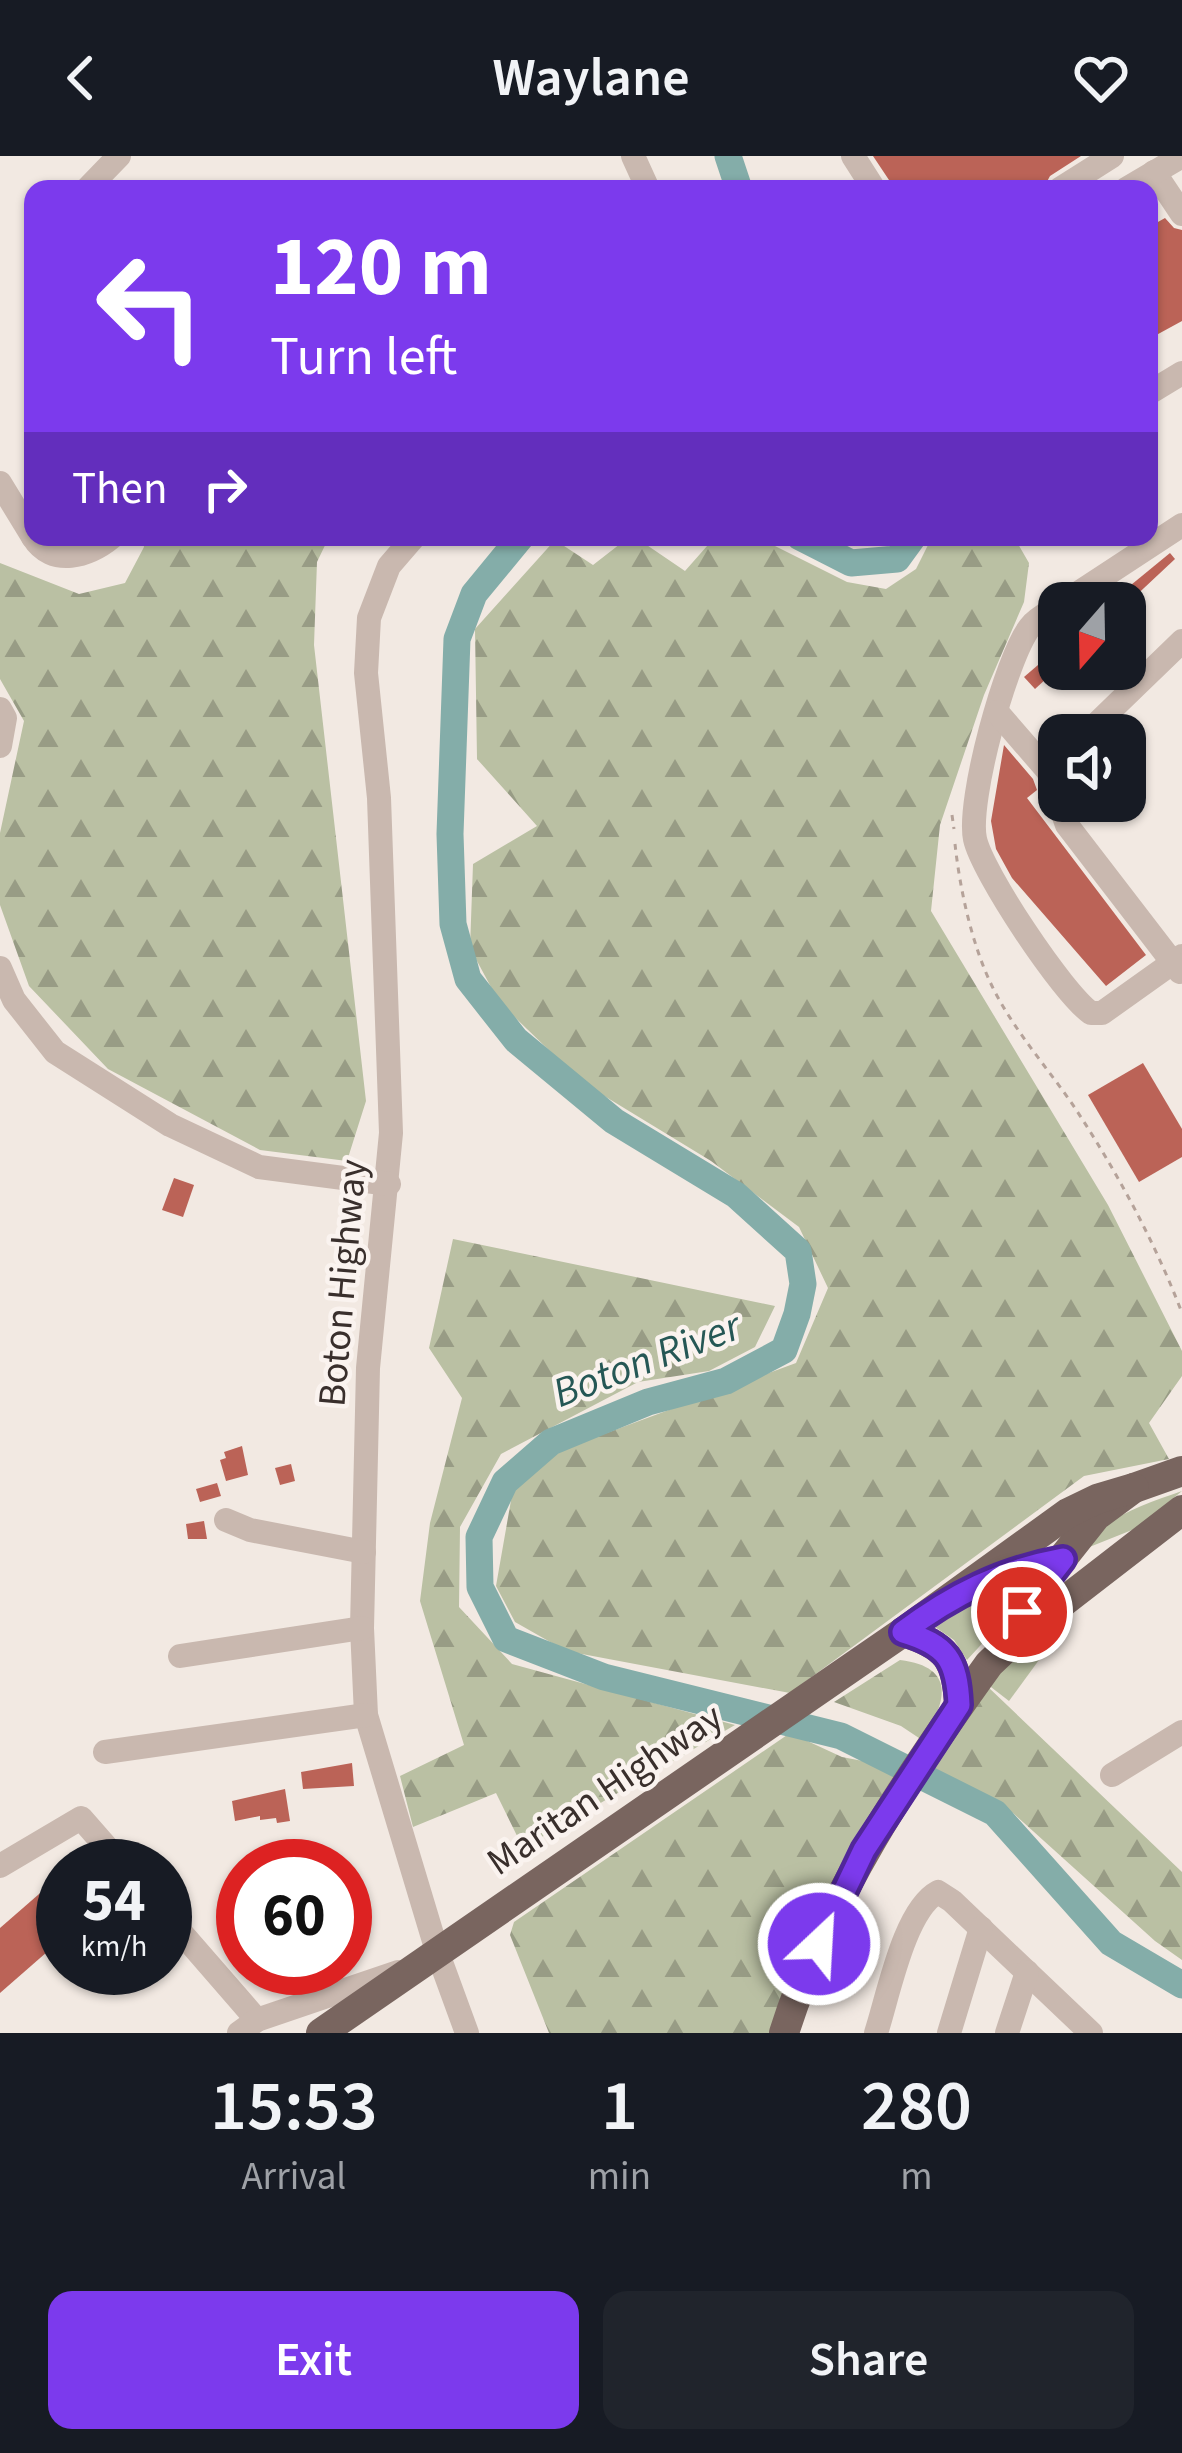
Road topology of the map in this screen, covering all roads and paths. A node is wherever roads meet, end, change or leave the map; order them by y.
1 (118, 156) edge
2 (1112, 156) edge
3 (1182, 156) edge
4 (1154, 172) junction
5 (95, 180) edge
6 (1074, 180) edge
7 (1141, 180) edge
8 (1182, 214) edge
9 (0, 483) edge
10 (24, 522) edge
11 (39, 546) edge
12 (97, 546) edge
13 (406, 546) edge
14 (1150, 546) edge
15 (1095, 582) edge
16 (1038, 619) edge
17 (1182, 641) edge
18 (0, 709) edge
19 (997, 712) junction
20 (1107, 714) edge
21 (0, 746) edge
22 (1038, 751) edge
23 (952, 815) dead end
24 (1066, 822) edge
25 (1179, 964) edge
26 (0, 968) edge
27 (389, 1184) junction
28 (1182, 1312) edge
29 (1182, 1471) edge
30 (1134, 1489) junction
31 (1182, 1509) edge
32 (226, 1520) dead end
33 (364, 1552) junction
34 (1063, 1559) junction
35 (932, 1610) junction
36 (362, 1628) junction
37 (903, 1632) junction
38 (180, 1656) dead end
39 (958, 1707) junction
40 (367, 1715) junction
41 (1182, 1732) edge
42 (105, 1752) dead end
43 (1112, 1775) dead end
44 (46, 1839) edge
45 (99, 1839) edge
46 (36, 1845) edge
47 (0, 1866) edge
48 (981, 1928) junction
49 (192, 1950) edge
50 (427, 1958) junction
51 (1027, 1972) junction
52 (248, 2026) edge
53 (321, 2033) edge
54 (466, 2033) edge
55 (784, 2033) edge
56 (876, 2033) edge
57 (950, 2033) edge
58 (1007, 2033) edge
59 (1091, 2033) edge

1 - 5 street
2 - 6 street
3 - 4 street
4 - 7 street
4 - 8 street
9 - 10 street
11 - 12 street
13 - 27 street, Boton Highway
14 - 15 street
16 - 19 street
17 - 20 street
18 - 21 street
19 - 22 street
19 - 25 street
23 - 28 path
24 - 25 street
26 - 27 street
27 - 33 street, Boton Highway
29 - 30 main road, Maritan Highway
30 - 34 main road
30 - 35 main road, Maritan Highway
31 - 34 main road, Maritan Highway
31 - 39 main road
32 - 33 street
33 - 36 street, Boton Highway
34 - 35 main road, Maritan Highway
34 - 39 main road
35 - 37 main road, Maritan Highway
36 - 38 street
36 - 40 street, Boton Highway
37 - 39 main road
37 - 50 main road, Maritan Highway
39 - 55 main road
40 - 42 street
40 - 50 street, Boton Highway
41 - 43 street
44 - 45 street
46 - 47 street
48 - 51 street
48 - 56 street
48 - 57 street
49 - 52 street
50 - 52 street
50 - 53 main road, Maritan Highway
50 - 54 street, Boton Highway
51 - 58 street
51 - 59 street

